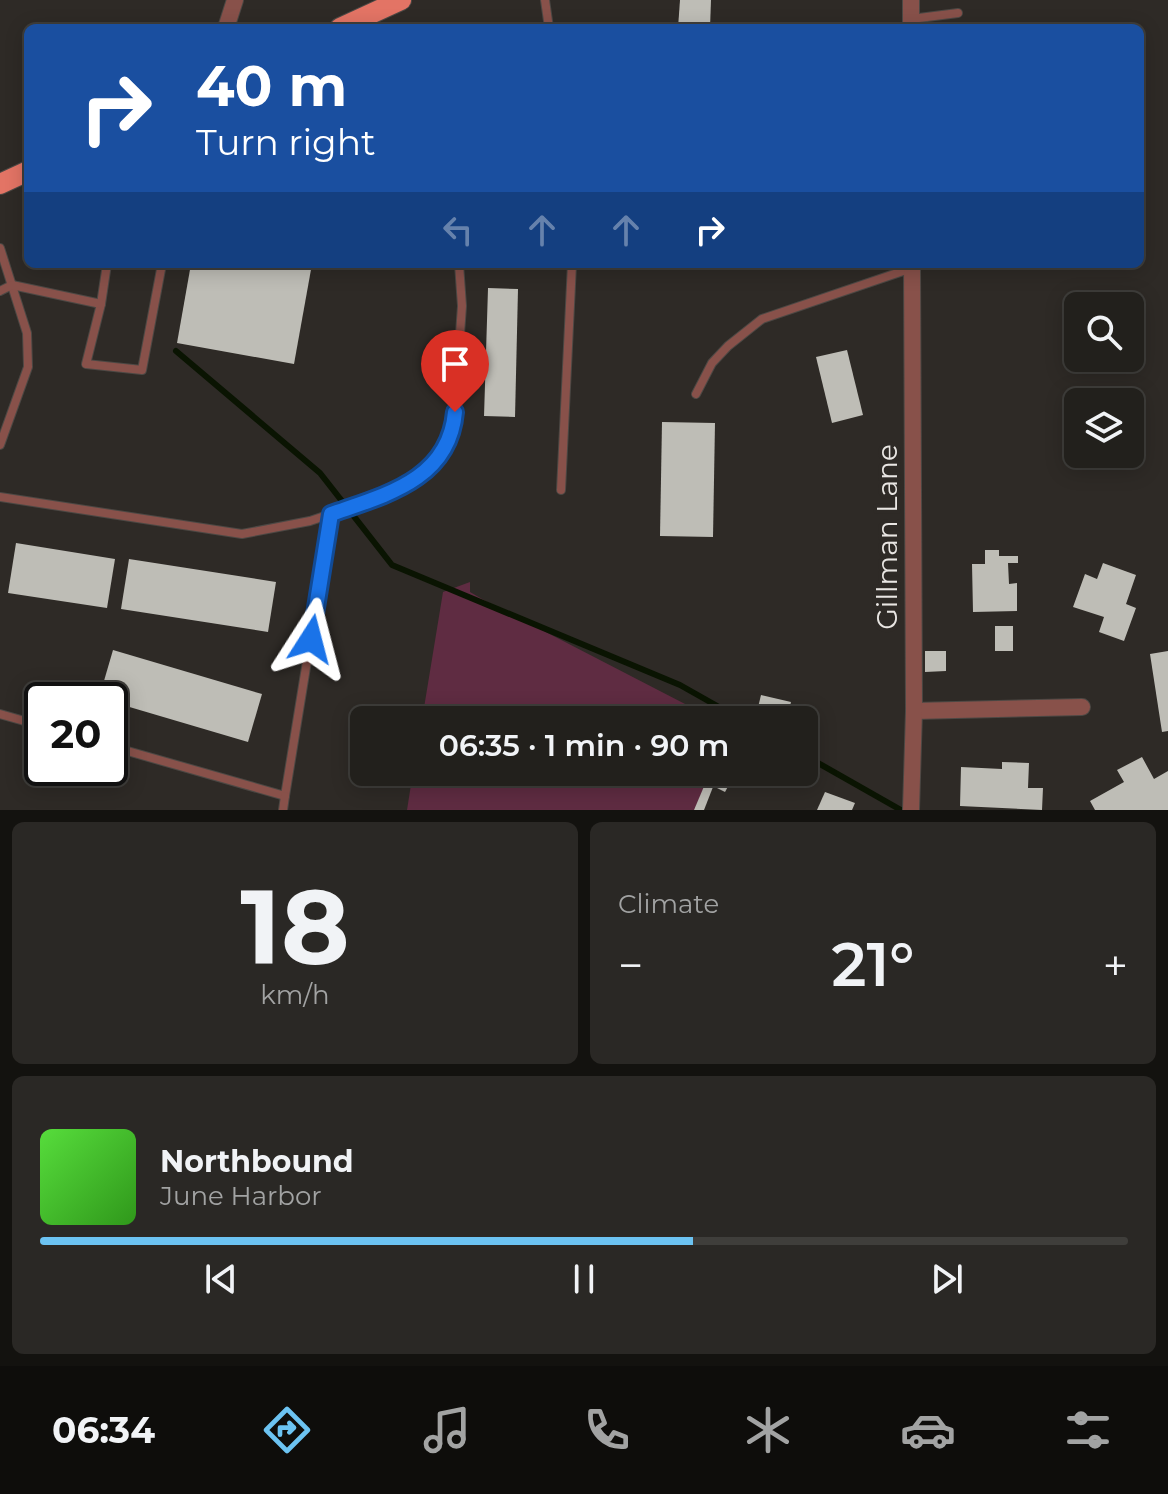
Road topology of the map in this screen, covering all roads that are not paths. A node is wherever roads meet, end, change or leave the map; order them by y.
1 (235, 0) edge
2 (401, 0) edge
3 (545, 0) edge
4 (911, 0) edge
5 (958, 13) dead end
6 (911, 23) edge
7 (227, 24) edge
8 (349, 24) edge
9 (548, 24) edge
10 (24, 173) edge
11 (0, 184) edge
12 (0, 248) edge
13 (106, 268) edge
14 (161, 268) edge
15 (459, 268) edge
16 (572, 268) edge
17 (906, 268) edge
18 (912, 268) edge
19 (12, 285) junction
20 (0, 291) edge
21 (101, 304) junction
22 (696, 394) dead end
23 (0, 445) edge
24 (561, 490) dead end
25 (0, 497) edge
26 (331, 514) junction
27 (1082, 707) dead end
28 (914, 711) junction
29 (0, 714) edge
30 (24, 721) edge
31 (128, 751) edge
32 (285, 796) junction
33 (283, 810) edge
34 (911, 810) edge

1 - 7 street
2 - 8 main road
3 - 9 lane
4 - 6 street
5 - 6 lane
10 - 11 main road
12 - 19 lane
13 - 21 lane
14 - 21 lane
15 - 26 lane
16 - 24 lane
17 - 22 lane
18 - 28 street, Gillman Lane
19 - 20 lane
19 - 21 lane
19 - 23 lane
25 - 26 lane
26 - 32 lane
27 - 28 street
28 - 34 street, Gillman Lane
29 - 30 lane
31 - 32 lane
32 - 33 lane

